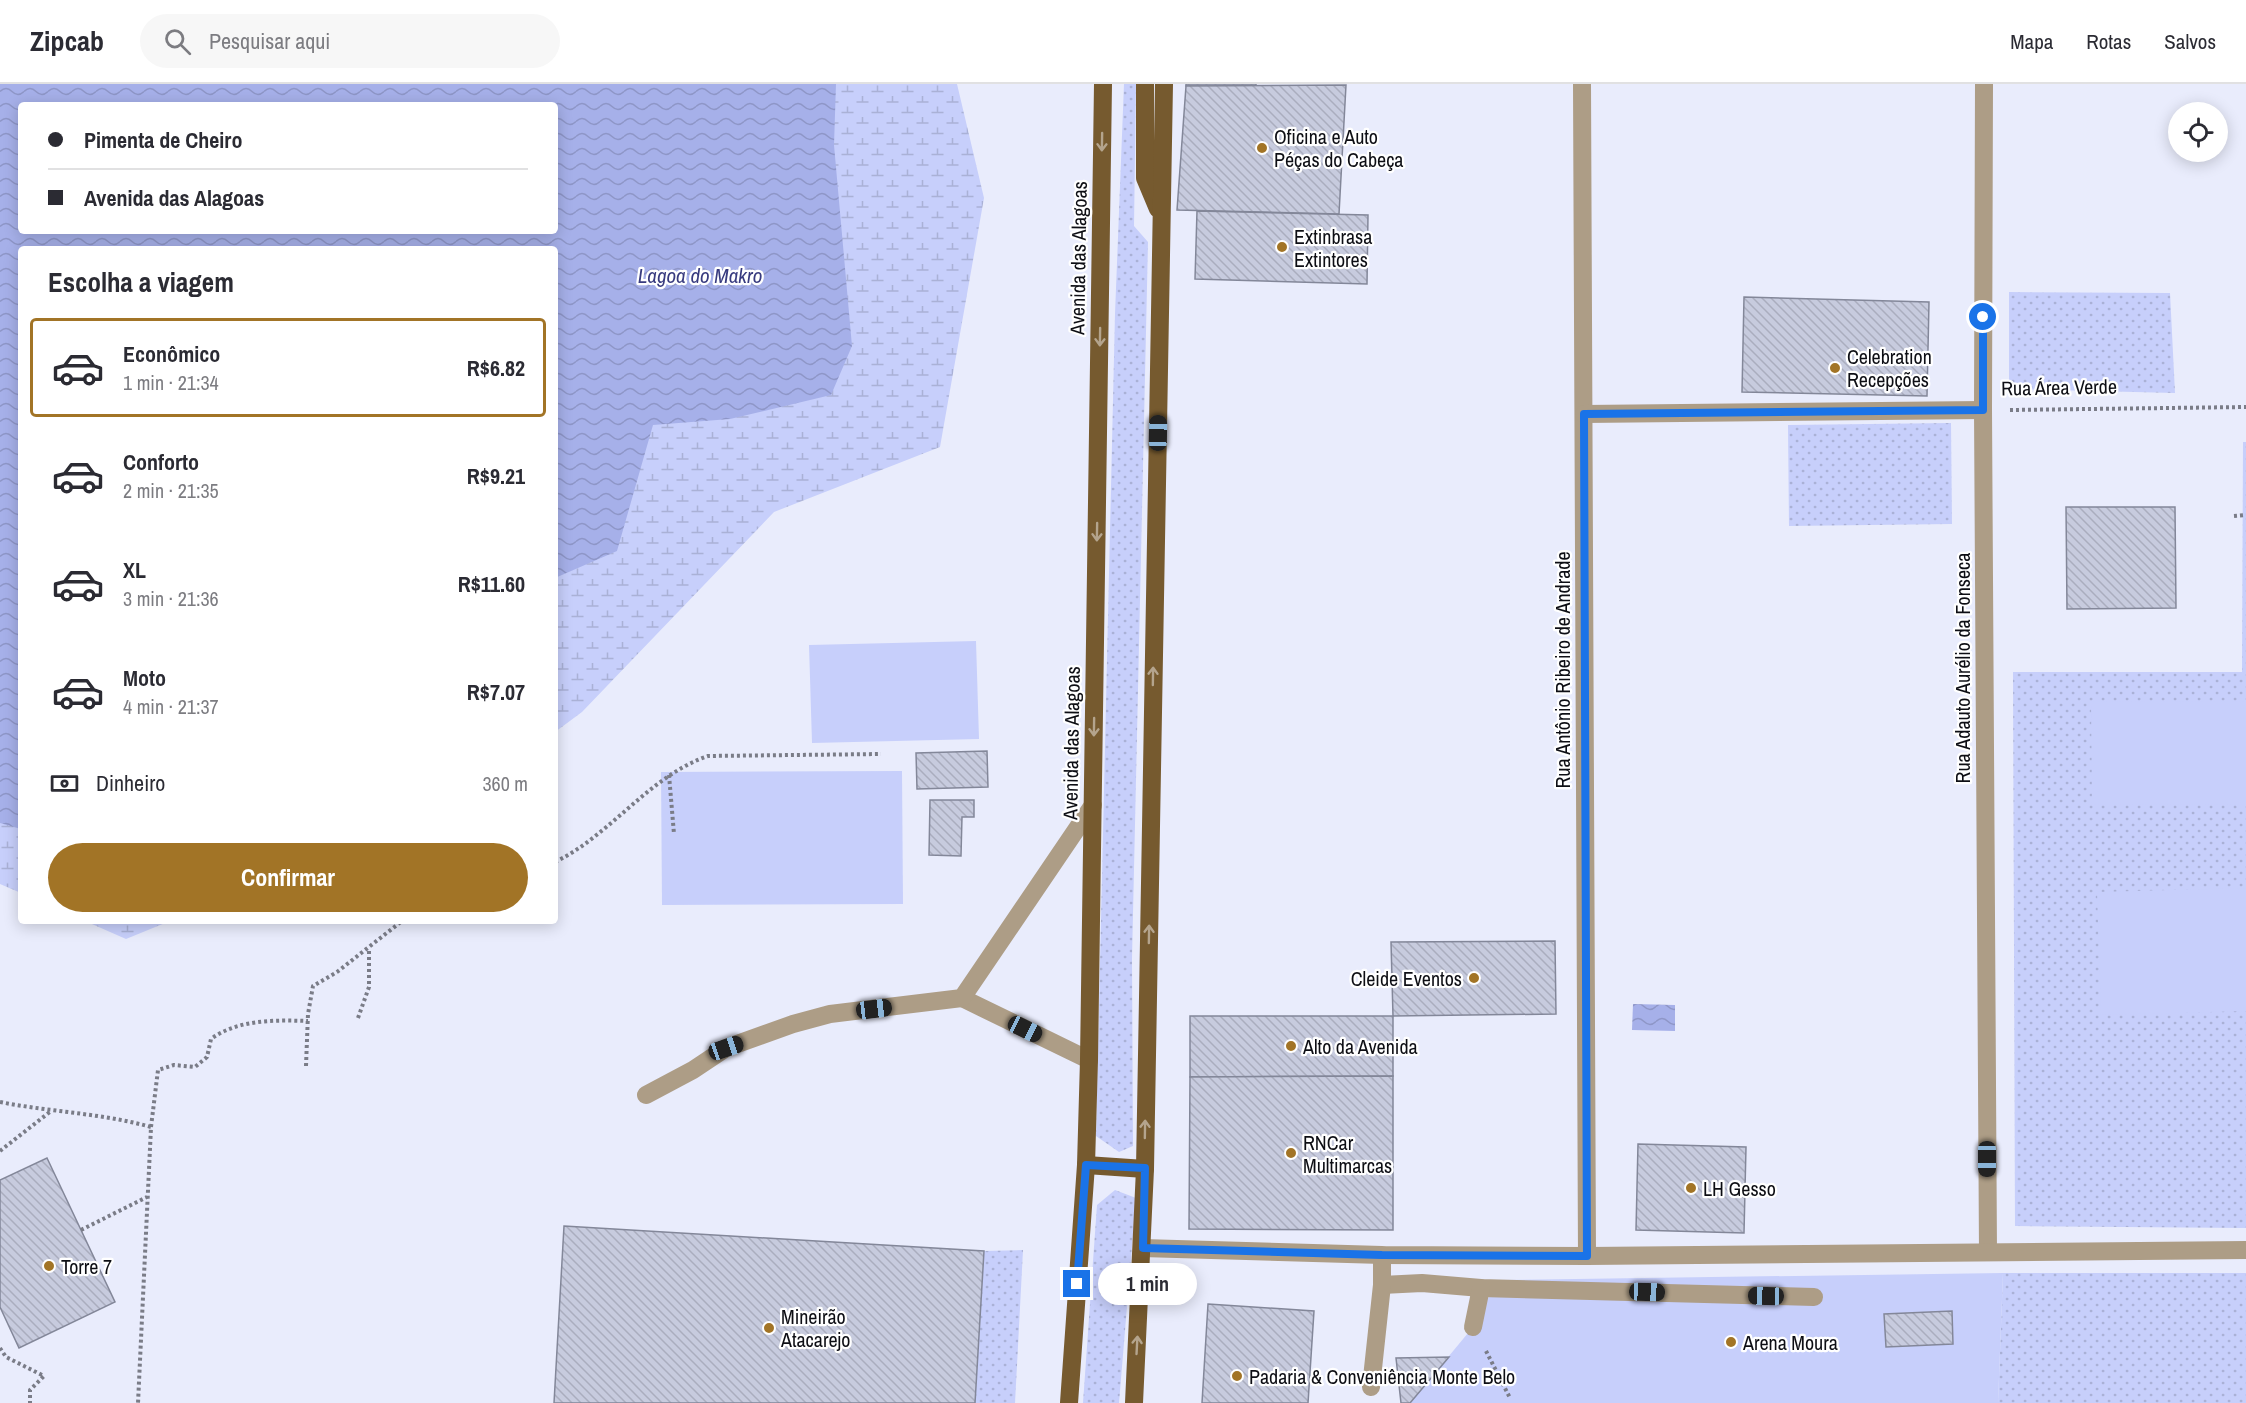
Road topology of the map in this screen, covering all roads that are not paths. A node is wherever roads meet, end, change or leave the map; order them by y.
1 (1103, 84) edge
2 (1145, 84) edge
3 (1164, 84) edge
4 (1582, 84) edge
5 (1984, 84) edge
6 (1161, 220) junction
7 (1983, 410) junction
8 (1584, 414) junction
9 (1093, 805) junction
10 (962, 998) junction
11 (1089, 1060) junction
12 (646, 1095) dead end
13 (1086, 1165) junction
14 (1145, 1168) junction
15 (1143, 1248) junction
16 (2246, 1250) edge
17 (1988, 1252) junction
18 (1382, 1255) junction
19 (1587, 1256) junction
20 (1383, 1285) junction
21 (1481, 1288) junction
22 (1814, 1297) dead end
23 (1473, 1327) road end
24 (1371, 1387) dead end
25 (1069, 1403) edge
26 (1134, 1403) edge

1 -> 9 main road, Avenida das Alagoas
2 - 6 main road
3 - 6 main road
4 - 8 street, Rua Antônio Ribeiro de Andrade
5 - 7 street, Rua Adauto Aurélio da Fonseca
14 -> 6 main road
7 - 8 street, Rua Área Verde
7 - 17 street, Rua Adauto Aurélio da Fonseca
8 - 19 street, Rua Antônio Ribeiro de Andrade
9 - 10 street
9 - 11 main road, Avenida das Alagoas
10 - 11 street
10 - 12 street
11 - 13 main road, Avenida das Alagoas
13 - 14 main road
13 - 25 main road, Avenida das Alagoas
14 - 15 main road
15 - 18 street
26 -> 15 main road
16 - 17 street
17 - 19 street
18 - 19 street
18 - 20 street
20 - 21 street
20 - 24 street
21 - 22 street
21 - 23 street

